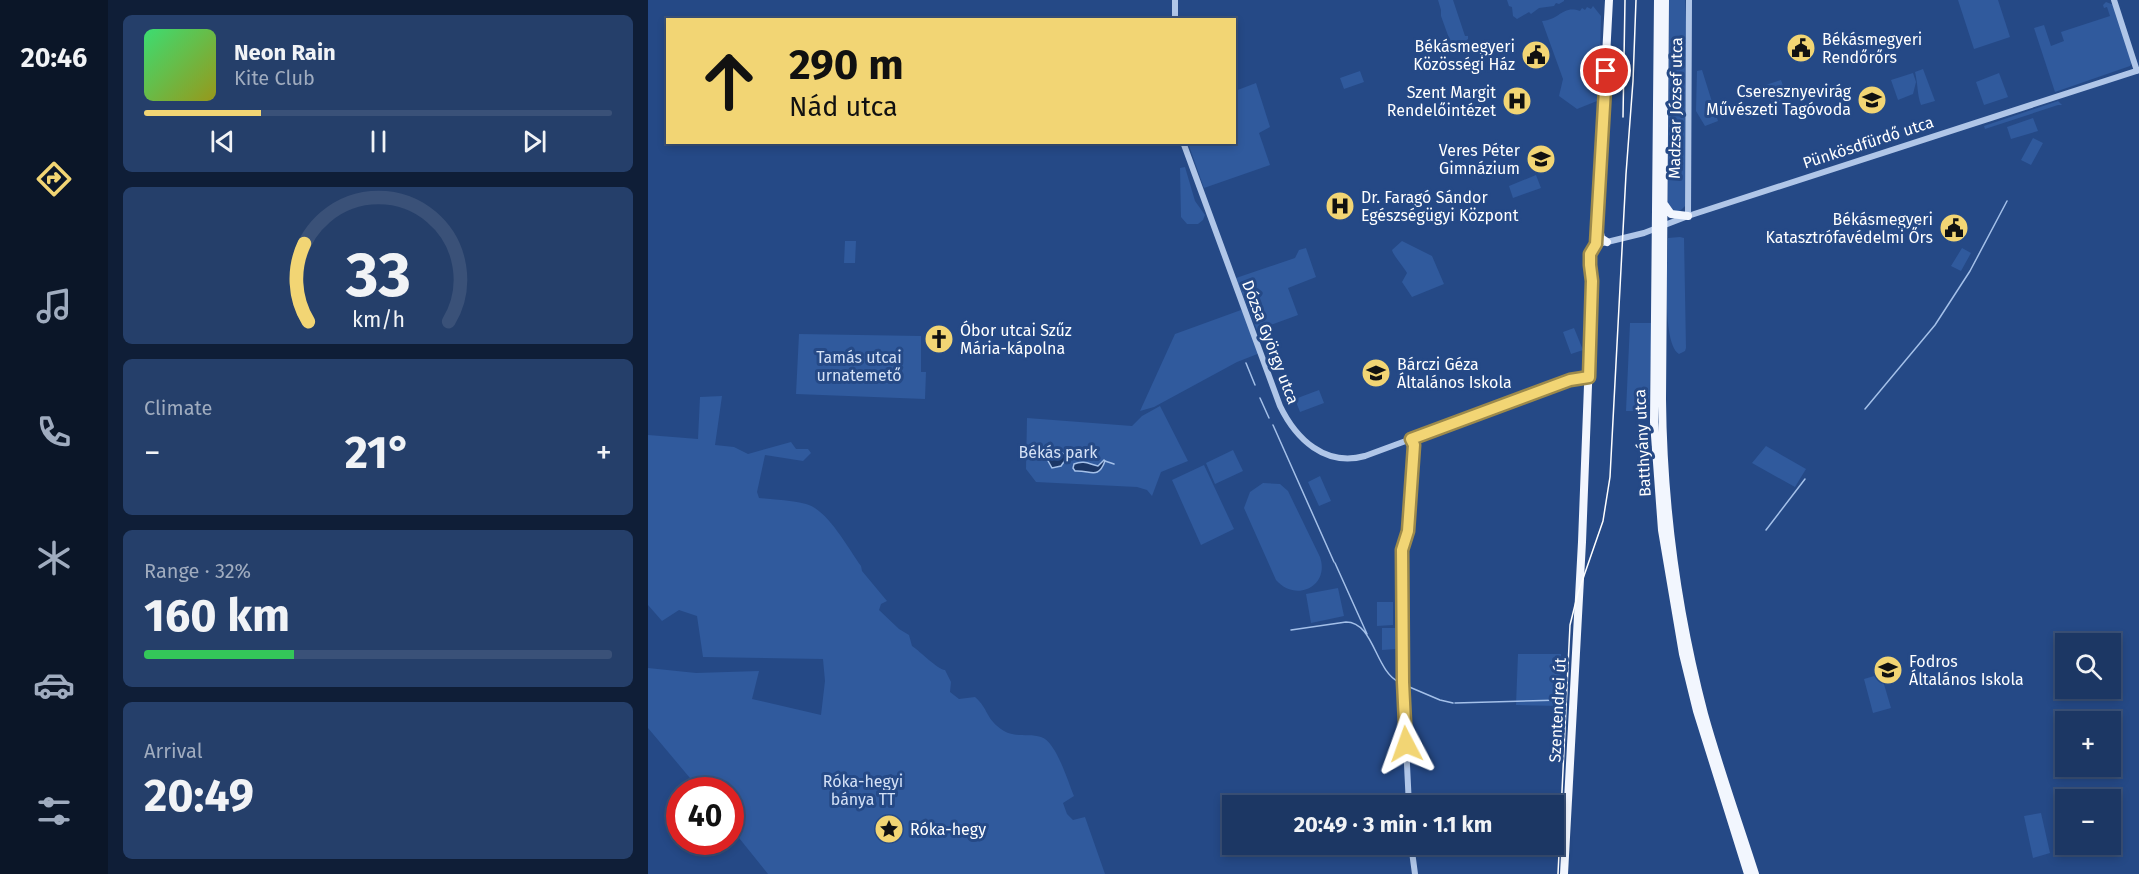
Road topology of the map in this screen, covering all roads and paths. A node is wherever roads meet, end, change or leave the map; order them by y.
1 (1175, 0) edge
2 (1609, 0) edge
3 (1658, 0) edge
4 (1665, 0) edge
5 (1689, 0) edge
6 (2114, 0) edge
7 (1175, 18) edge
8 (2138, 71) edge
9 (1183, 144) edge
10 (1664, 204) junction
11 (1598, 213) junction
12 (1688, 216) junction
13 (1660, 227) junction
14 (1607, 242) junction
15 (1595, 246) junction
16 (1589, 377) junction
17 (1411, 439) junction
18 (1408, 795) edge
19 (1412, 855) edge
20 (1415, 874) edge
21 (1564, 874) edge
22 (1748, 874) edge
23 (1755, 874) edge

1 - 7 street
2 - 11 main road
3 - 13 main road, Batthyány utca
4 - 10 main road, Batthyány utca
5 - 12 street, Madzsar József utca
6 - 8 street
8 - 12 street, Pünkösdfürdő utca
9 - 17 street, Dózsa György utca
10 - 12 main road
10 - 13 main road, Batthyány utca
11 - 14 main road
11 - 15 main road
12 - 13 street, Pünkösdfürdő utca
13 - 14 street, Pünkösdfürdő utca
13 - 22 main road, Batthyány utca
13 - 23 main road, Batthyány utca
14 - 15 street, Pünkösdfürdő utca
15 - 16 main road
16 - 17 street
16 - 21 main road, Szentendrei út
17 - 18 street
19 - 20 street

